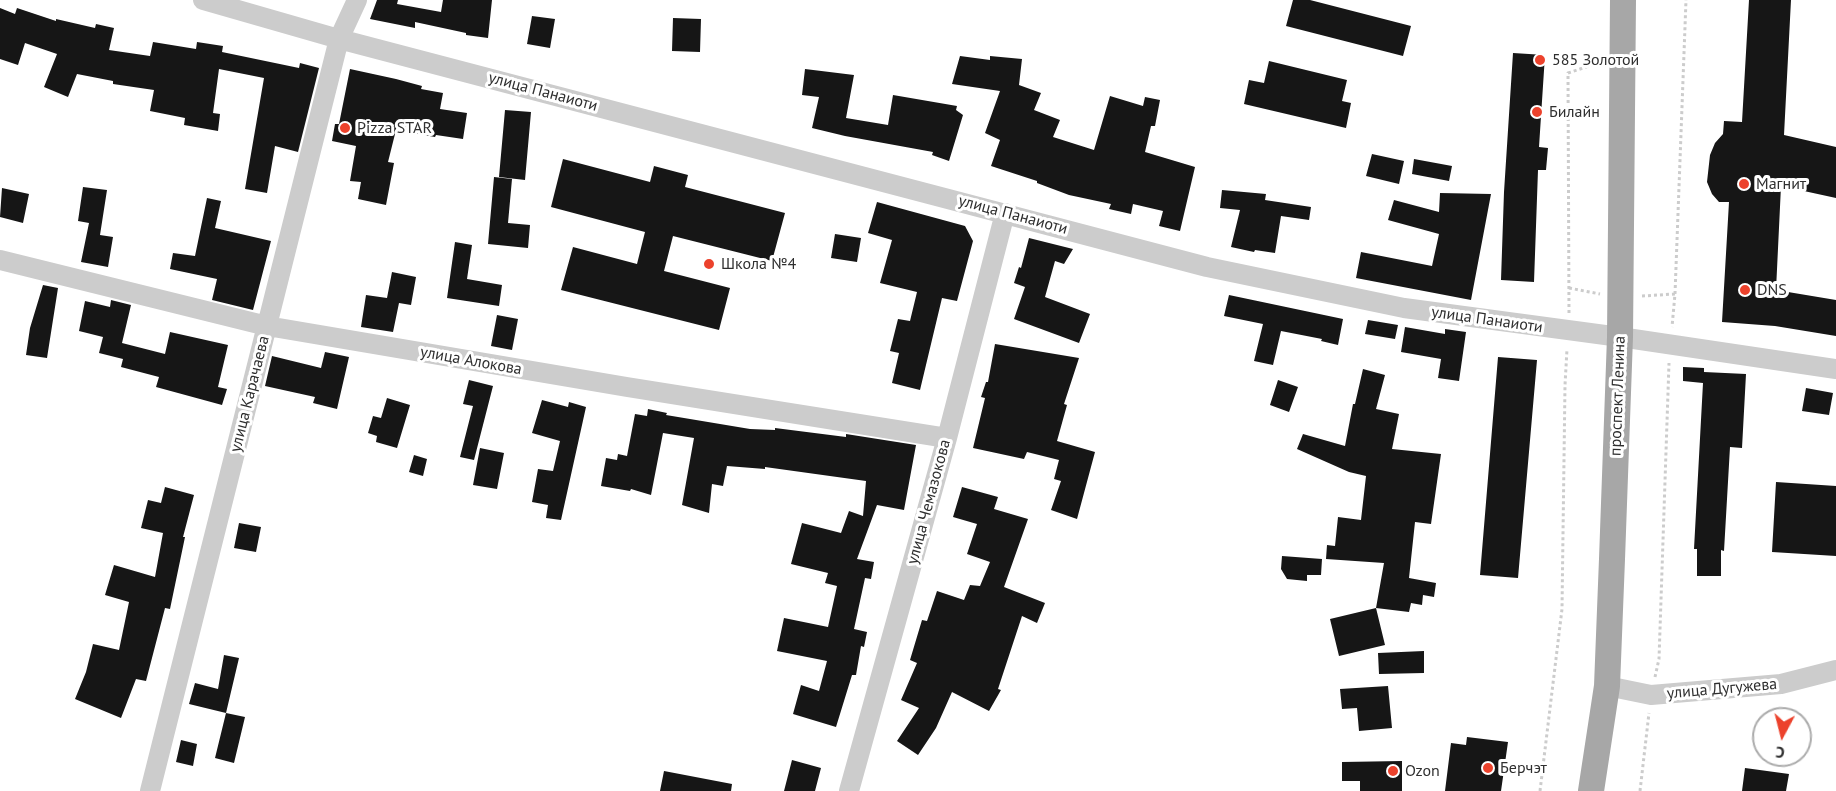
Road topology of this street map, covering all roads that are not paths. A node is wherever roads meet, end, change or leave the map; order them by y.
1 (203, 0) edge
2 (357, 0) edge
3 (1623, 0) edge
4 (339, 39) junction
5 (1005, 213) junction
6 (0, 260) edge
7 (267, 326) junction
8 (1620, 337) junction
9 (1836, 369) edge
10 (947, 438) junction
11 (1836, 670) edge
12 (1607, 686) junction
13 (150, 791) edge
14 (849, 791) edge
15 (1591, 791) edge

1 - 4 street, улица Панаиоти
2 - 4 street, улица Карачаева
3 - 8 main road, проспект Ленина
4 - 5 street, улица Панаиоти
4 - 7 street, улица Карачаева
5 - 8 street, улица Панаиоти
5 - 10 street, улица Чемазокова
6 - 7 street, улица Алокова
7 - 10 street, улица Алокова
7 - 13 street, улица Карачаева
8 - 9 street, улица Панаиоти
8 - 12 main road, проспект Ленина
10 - 14 street, улица Чемазокова
11 - 12 street, улица Дугужева
12 - 15 main road, проспект Ленина

